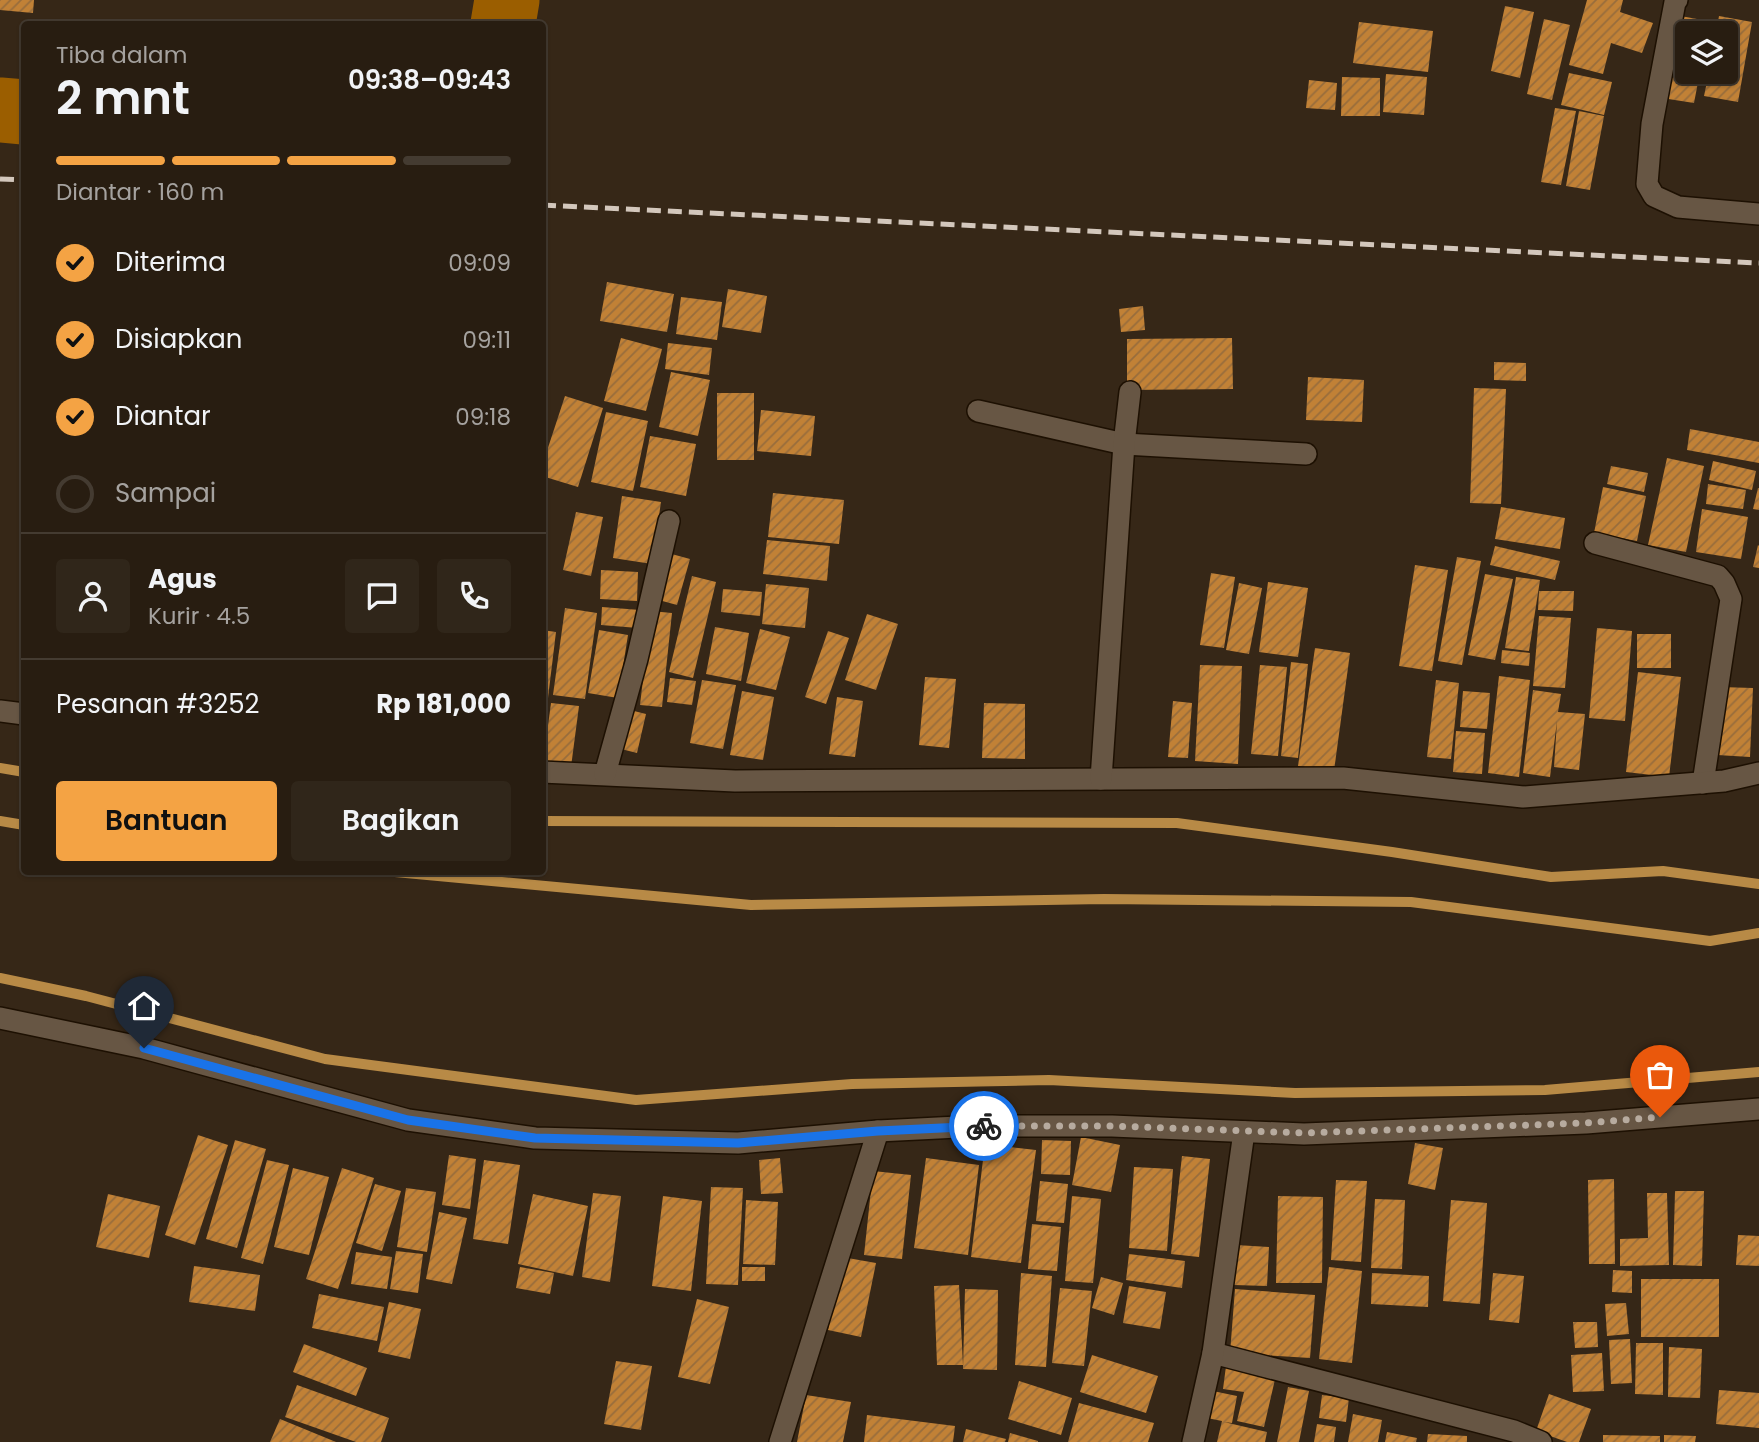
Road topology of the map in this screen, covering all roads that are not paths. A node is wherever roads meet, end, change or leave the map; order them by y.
1 (1677, 0) edge
2 (1759, 214) edge
3 (1130, 392) dead end
4 (978, 411) dead end
5 (1124, 444) junction
6 (1306, 454) dead end
7 (669, 521) dead end
8 (1595, 543) dead end
9 (0, 711) edge
10 (21, 714) edge
11 (546, 772) edge
12 (1759, 773) edge
13 (605, 775) junction
14 (1101, 779) junction
15 (1703, 783) junction
16 (0, 1018) edge
17 (1759, 1109) edge
18 (878, 1131) junction
19 (1244, 1132) junction
20 (1213, 1353) junction
21 (780, 1442) edge
22 (1193, 1442) edge
23 (1541, 1442) edge

1 - 2 street
3 - 5 street
4 - 5 street
5 - 6 street
5 - 14 street
7 - 13 street
8 - 15 street
9 - 10 street
11 - 13 street
12 - 15 street
13 - 14 street
14 - 15 street
16 - 18 street
17 - 19 street
18 - 19 street
18 - 21 street
19 - 20 street
20 - 22 street
20 - 23 street

